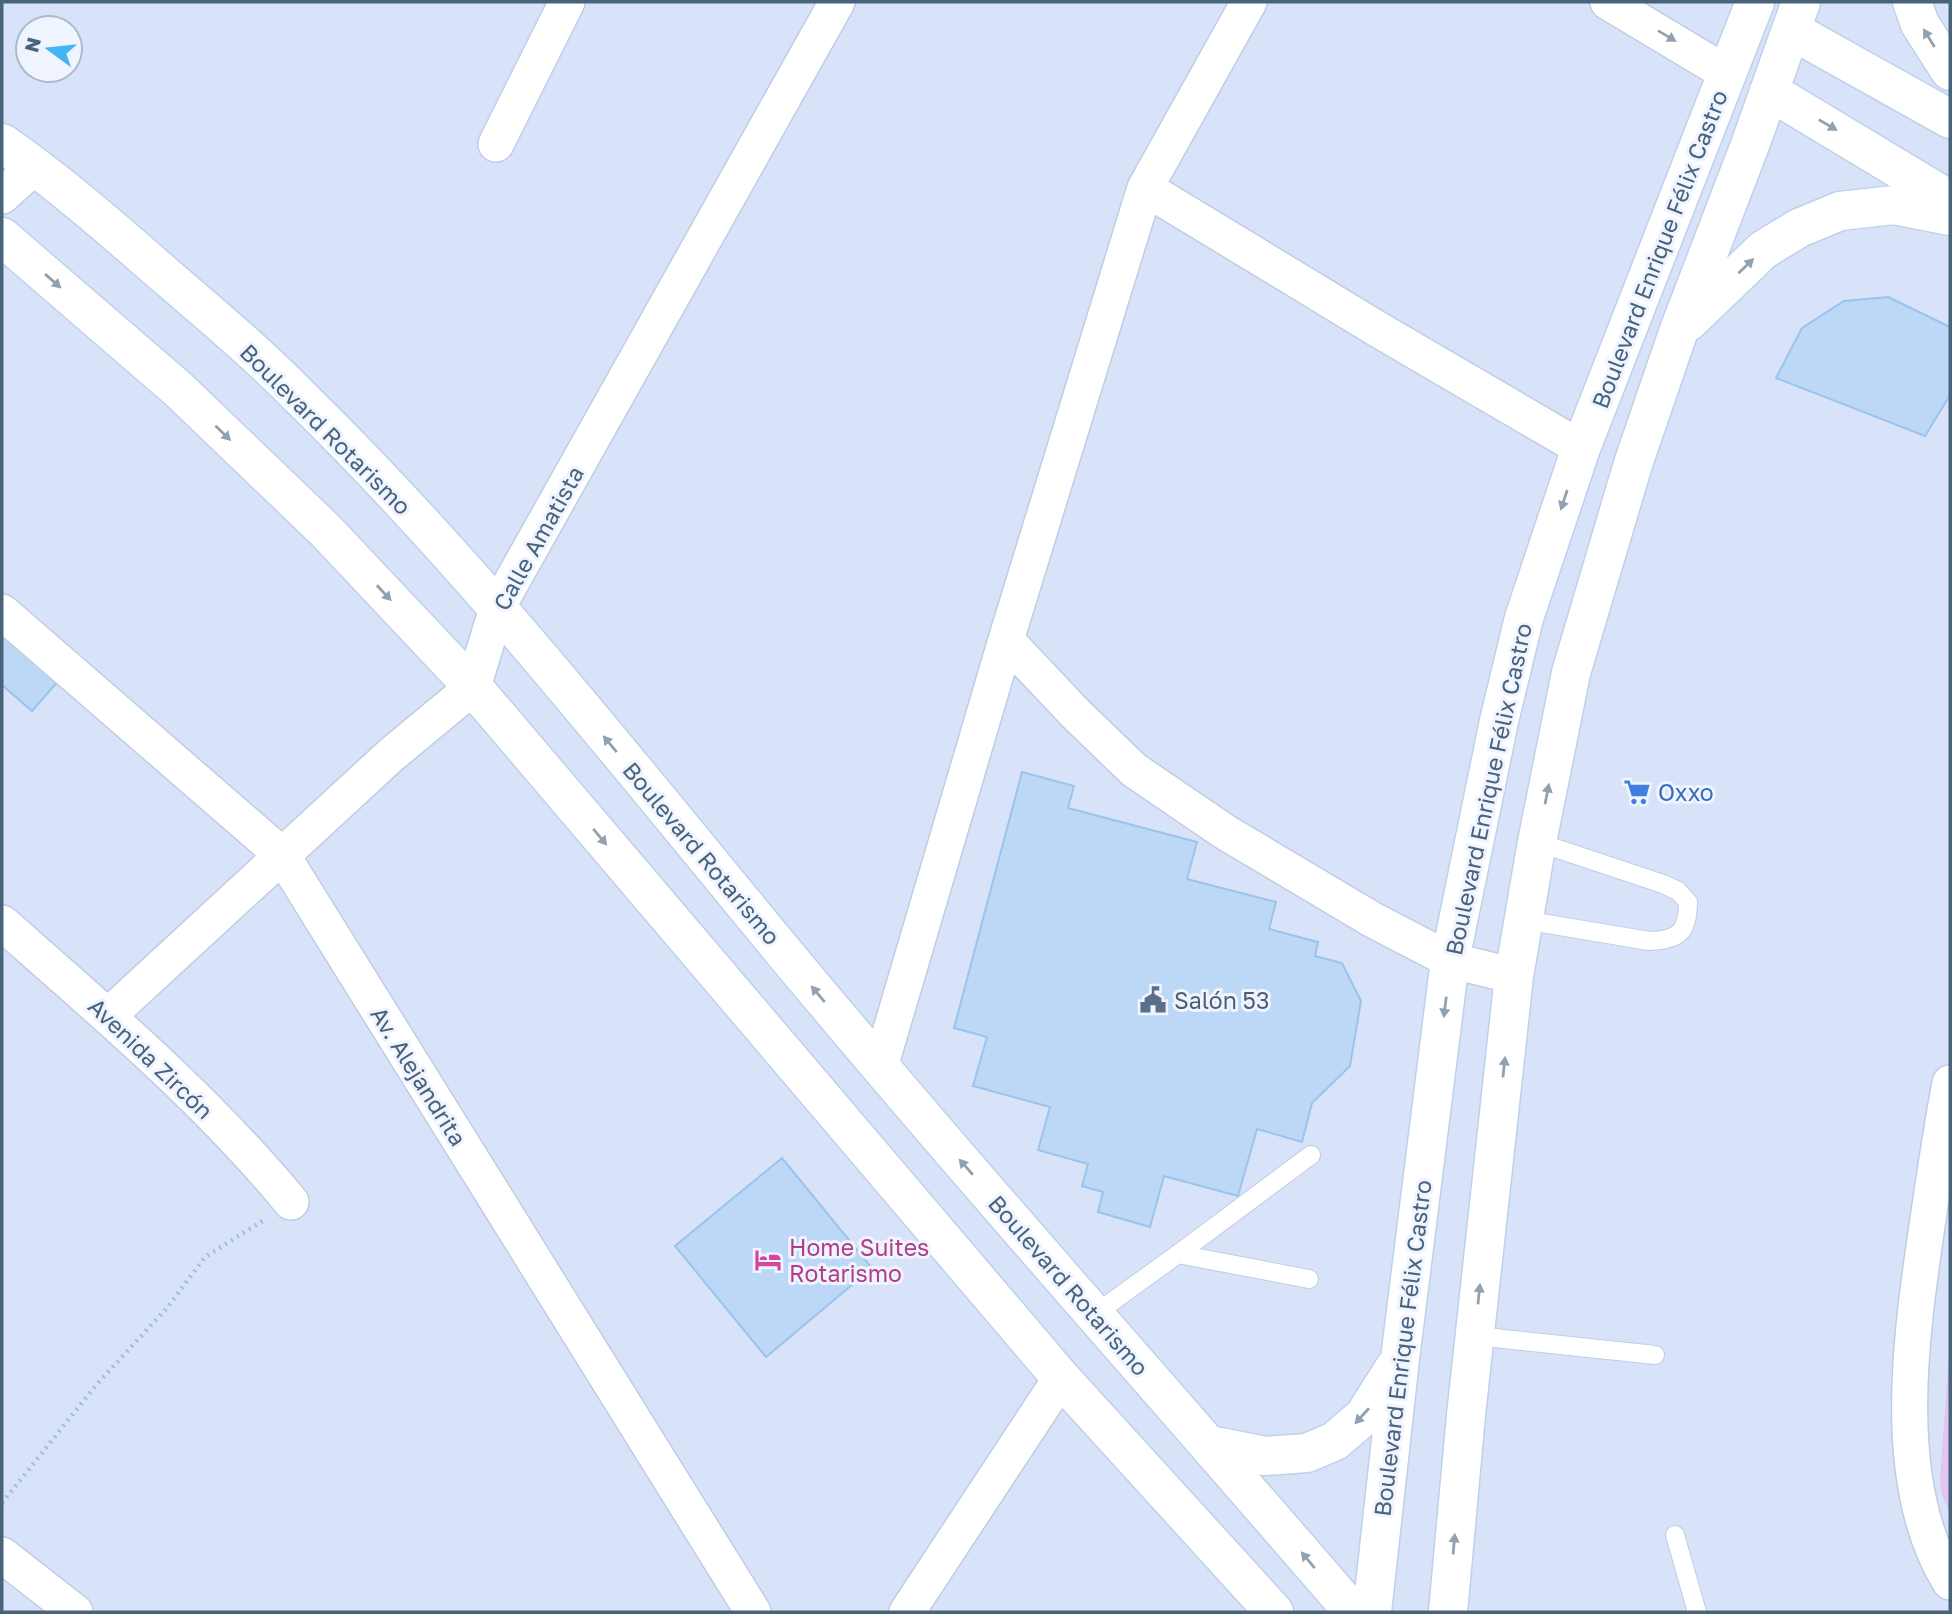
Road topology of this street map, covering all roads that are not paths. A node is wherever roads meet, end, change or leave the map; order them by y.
1 (567, 2) edge
2 (837, 2) edge
3 (1249, 2) edge
4 (1608, 2) edge
5 (1755, 2) edge
6 (1912, 2) edge
7 (1796, 16) edge
8 (1950, 71) edge
9 (1728, 74) junction
10 (1769, 91) junction
11 (1950, 119) edge
12 (2, 143) edge
13 (496, 144) dead end
14 (35, 166) junction
15 (1145, 188) junction
16 (2, 196) edge
17 (1950, 200) edge
18 (1950, 216) edge
19 (2, 237) edge
20 (1679, 330) junction
21 (1581, 448) junction
22 (497, 608) junction
23 (2, 612) edge
24 (1006, 640) junction
25 (472, 687) junction
26 (1537, 842) junction
27 (282, 855) junction
28 (1523, 920) junction
29 (2, 923) edge
30 (1450, 960) junction
31 (1514, 976) junction
32 (108, 1016) junction
33 (880, 1068) junction
34 (1950, 1083) edge
35 (1311, 1155) dead end
36 (291, 1202) road end
37 (1178, 1254) junction
38 (1309, 1279) dead end
39 (1095, 1314) junction
40 (1475, 1336) junction
41 (1655, 1355) dead end
42 (1400, 1359) junction
43 (1061, 1378) junction
44 (1210, 1445) junction
45 (1675, 1535) dead end
46 (2, 1555) edge
47 (1950, 1582) edge
48 (75, 1612) edge
49 (754, 1612) edge
50 (907, 1612) edge
51 (1274, 1612) edge
52 (1353, 1612) edge
53 (1372, 1612) edge
54 (1448, 1612) edge
55 (1697, 1612) edge

1 - 13 street
2 - 22 street, Calle Amatista
3 - 15 street
4 -> 9 street
5 - 9 street, Boulevard Enrique Félix Castro
8 -> 6 street
7 - 10 street, Boulevard Enrique Félix Castro
7 - 11 street
9 - 21 street, Boulevard Enrique Félix Castro
10 -> 17 street
10 - 20 street, Boulevard Enrique Félix Castro
12 - 14 street, Boulevard Rotarismo
14 - 16 street
14 - 22 street, Boulevard Rotarismo
15 - 21 street
15 - 24 street
20 -> 18 street
19 -> 25 street
26 -> 20 street, Boulevard Enrique Félix Castro
21 -> 30 street, Boulevard Enrique Félix Castro
22 - 25 street, Calle Amatista
33 -> 22 street, Boulevard Rotarismo
23 - 27 street, Av. Alejandrita
24 - 30 street
24 - 33 street
25 - 27 street
25 -> 43 street
26 - 28 street, Boulevard Enrique Félix Castro
26 - 28 lane
27 - 32 street
27 - 49 street, Av. Alejandrita
28 - 31 street, Boulevard Enrique Félix Castro
29 - 32 street, Avenida Zircón
30 - 31 street
30 -> 42 street, Boulevard Enrique Félix Castro
40 -> 31 street, Boulevard Enrique Félix Castro
32 - 36 street, Avenida Zircón
39 -> 33 street, Boulevard Rotarismo
34 - 47 street
35 - 37 lane
37 - 38 lane
37 - 39 lane
39 - 44 street, Boulevard Rotarismo
40 - 41 lane
54 -> 40 street, Boulevard Enrique Félix Castro
42 -> 44 street
42 - 53 street, Boulevard Enrique Félix Castro
43 - 50 street
43 - 51 street
52 -> 44 street, Boulevard Rotarismo
45 - 55 lane
46 - 48 street

